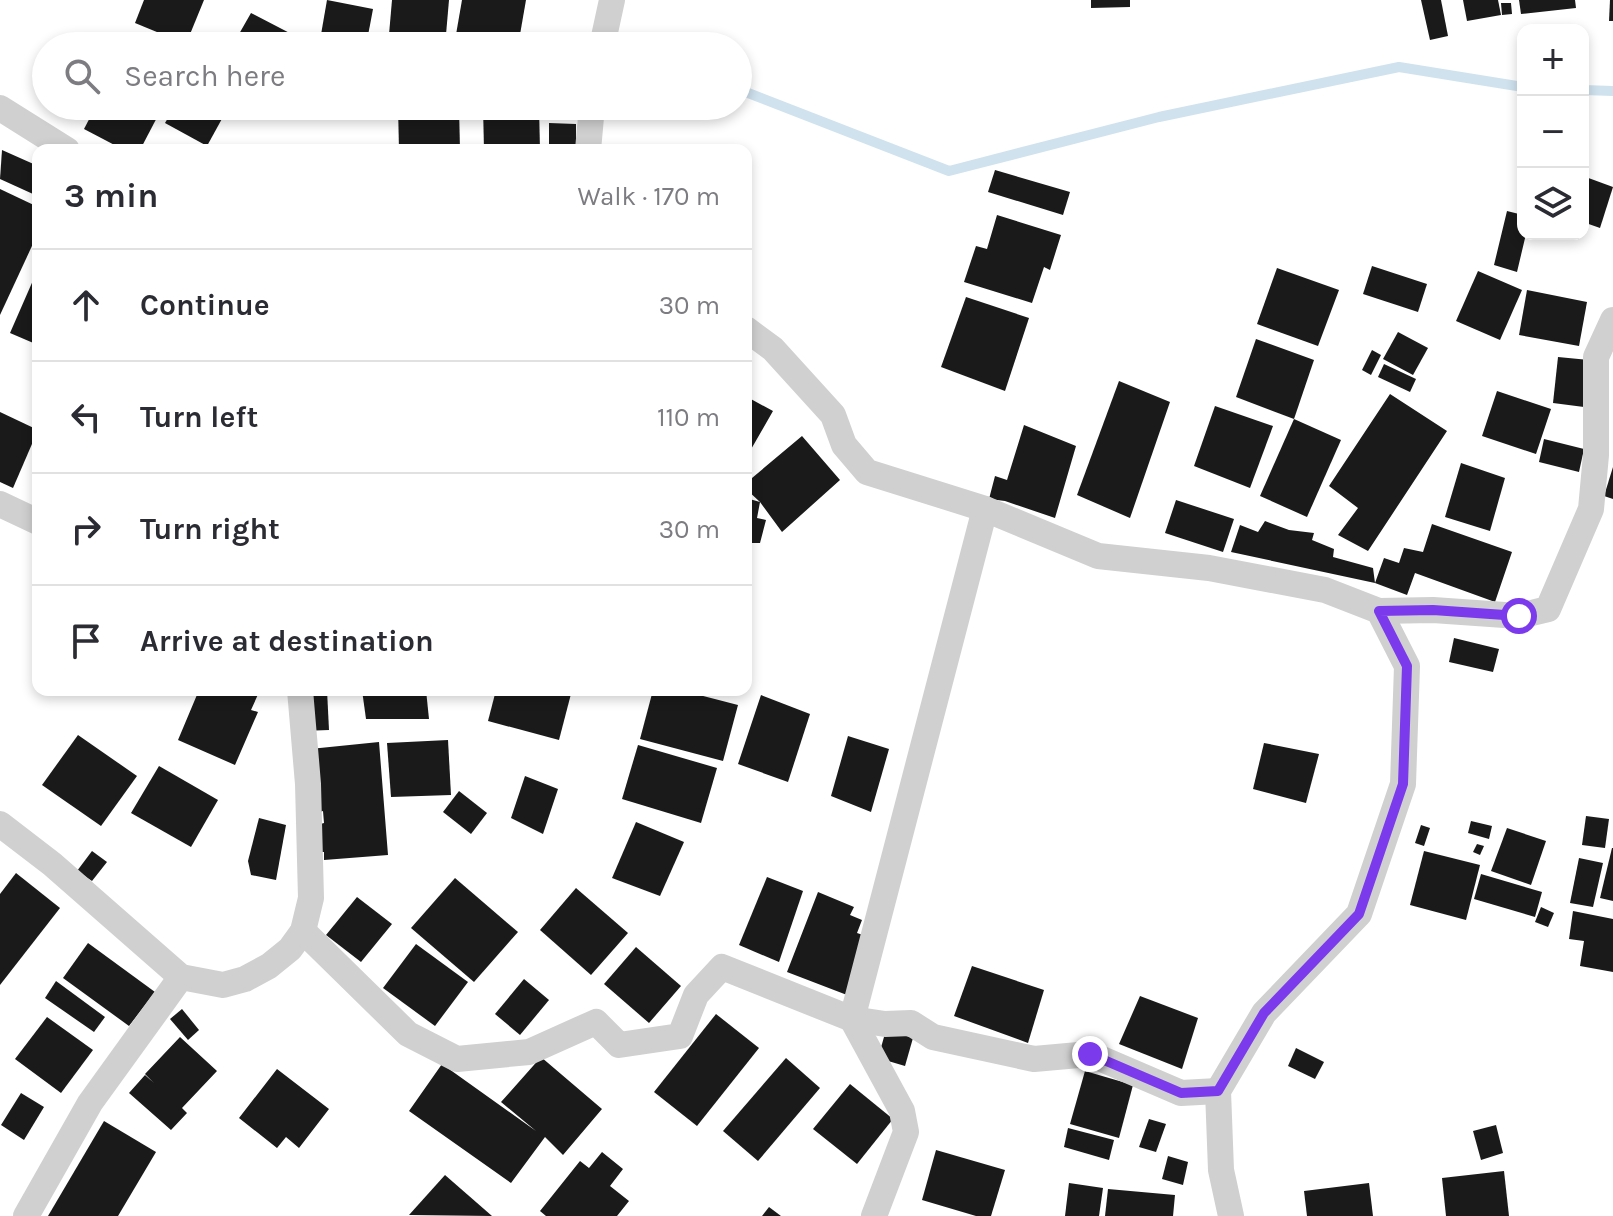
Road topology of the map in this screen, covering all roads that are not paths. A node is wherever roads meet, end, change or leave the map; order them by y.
1 (612, 0) edge
2 (605, 32) edge
3 (0, 108) edge
4 (591, 120) edge
5 (57, 144) edge
6 (589, 144) edge
7 (1613, 320) edge
8 (752, 333) edge
9 (0, 504) edge
10 (985, 509) junction
11 (1602, 510) edge
12 (32, 519) edge
13 (1379, 611) junction
14 (301, 696) edge
15 (0, 824) edge
16 (303, 931) junction
17 (181, 977) junction
18 (852, 1019) junction
19 (1218, 1091) junction
20 (26, 1216) edge
21 (874, 1216) edge
22 (1231, 1216) edge

1 - 2 street
3 - 5 street
4 - 6 street
7 - 11 street
8 - 10 street
9 - 12 street
10 - 13 street
10 - 18 street
11 - 13 street
13 - 19 street
14 - 16 street
15 - 17 street
16 - 17 street
16 - 18 street
17 - 20 street
18 - 19 street
18 - 21 street
19 - 22 street

